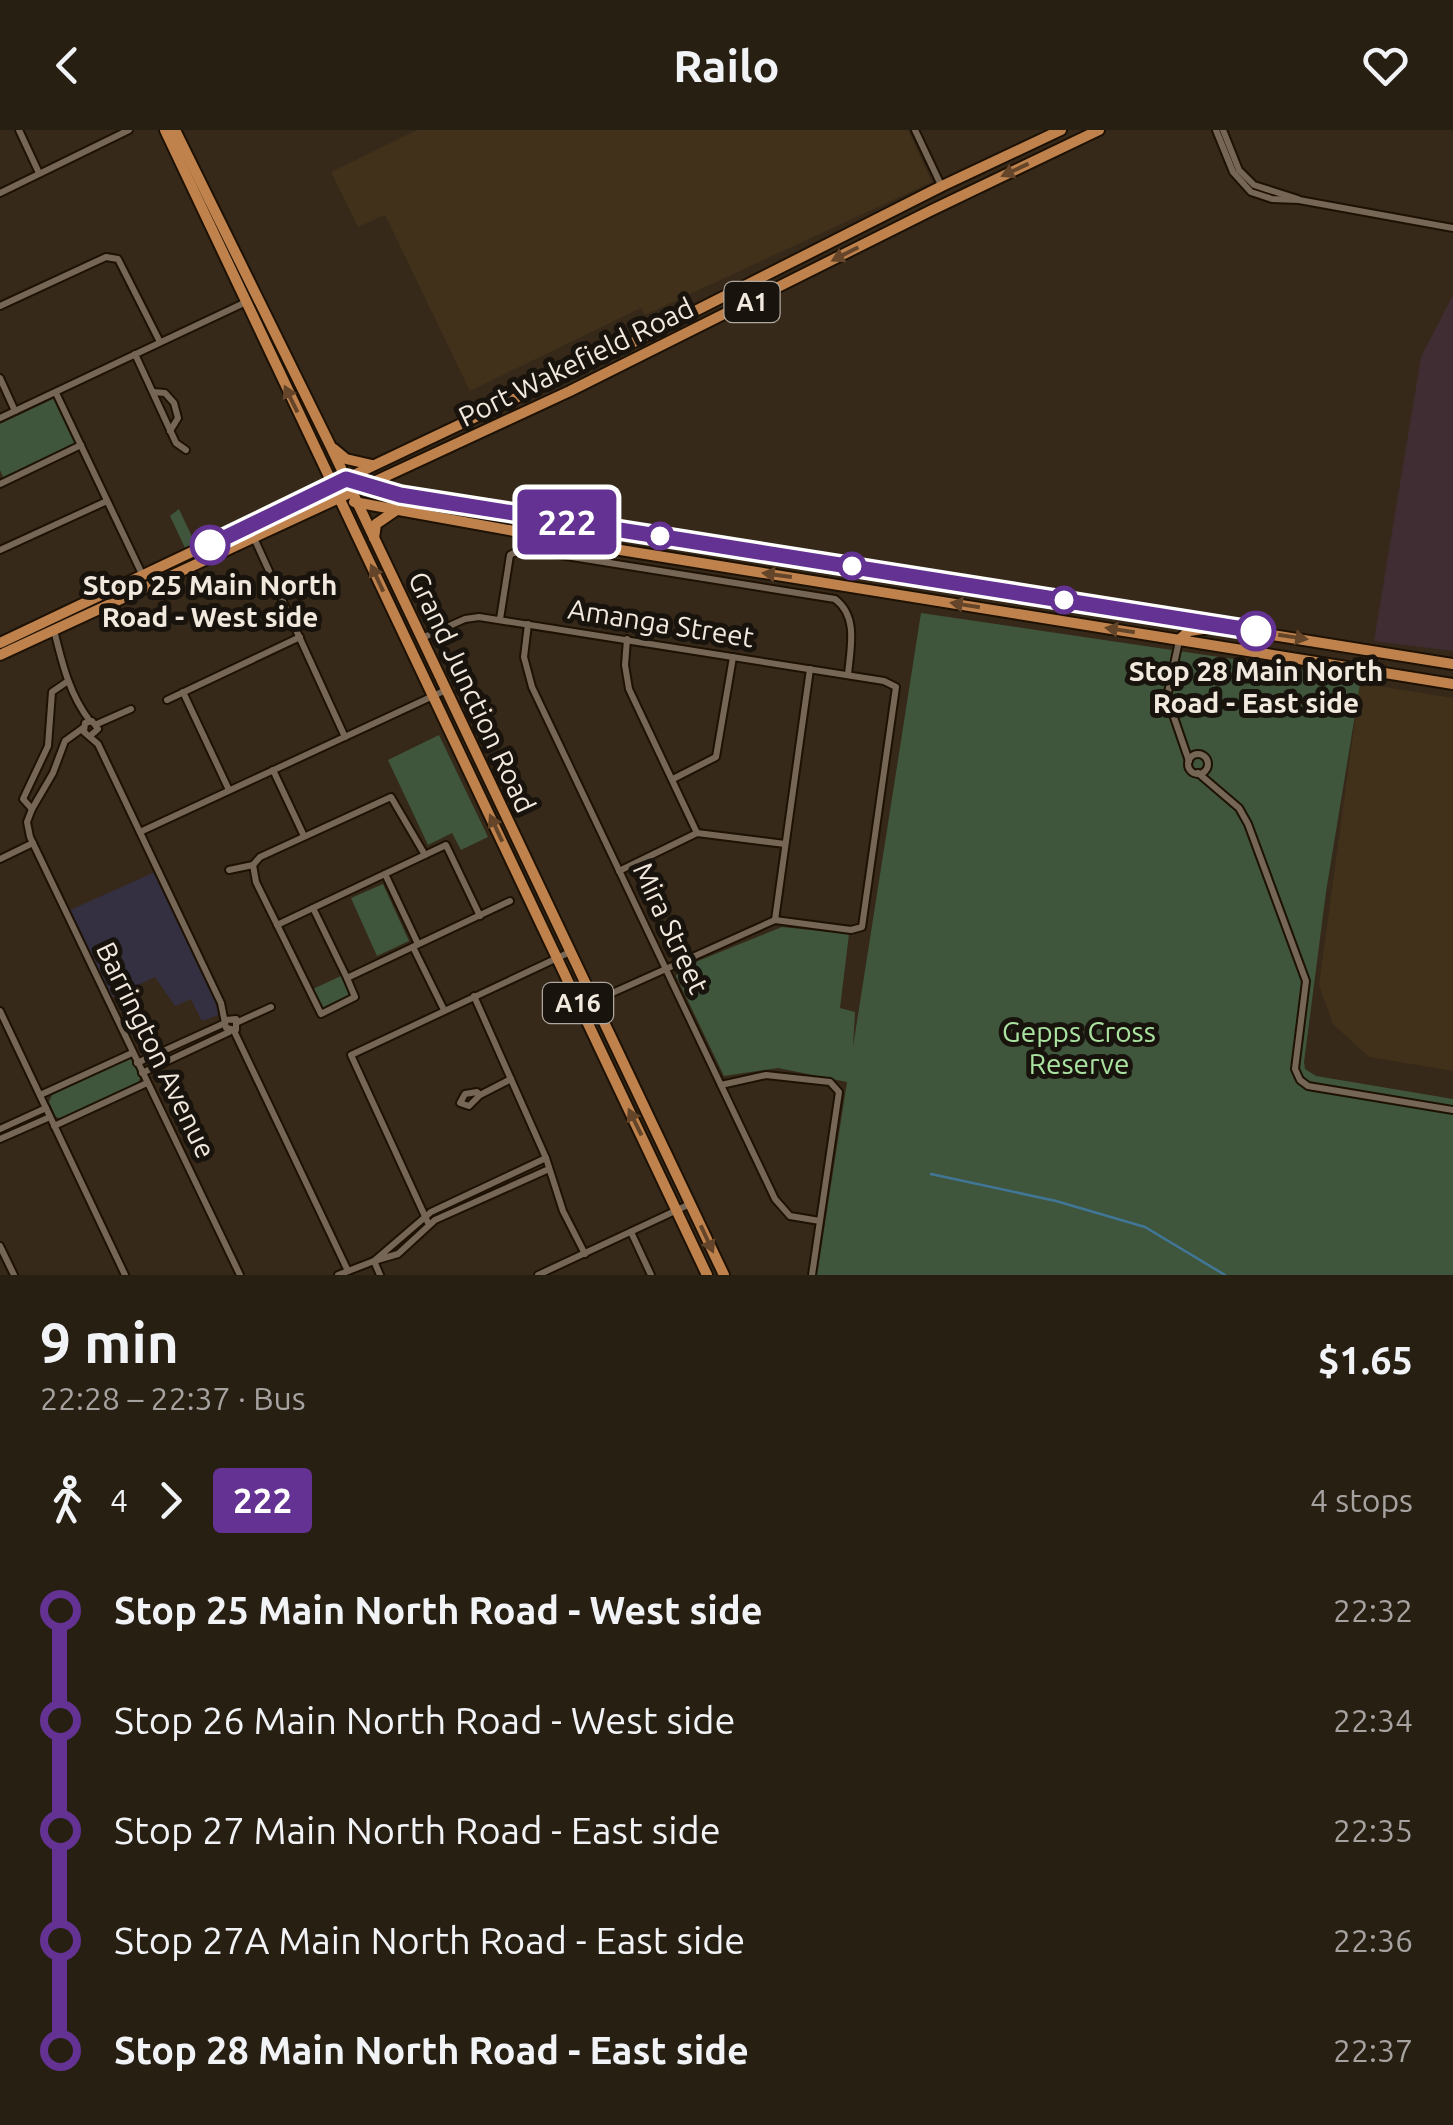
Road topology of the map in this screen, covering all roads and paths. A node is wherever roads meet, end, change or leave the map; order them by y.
1 (19, 130) edge
2 (128, 130) edge
3 (165, 130) edge
4 (175, 130) edge
5 (915, 130) edge
6 (1061, 130) edge
7 (1099, 130) edge
8 (1220, 130) edge
9 (40, 173) junction
10 (942, 186) junction
11 (974, 190) junction
12 (0, 192) edge
13 (932, 210) junction
14 (1453, 228) edge
15 (256, 297) junction
16 (721, 298) junction
17 (244, 302) junction
18 (0, 306) edge
19 (728, 314) junction
20 (160, 342) junction
21 (135, 354) junction
22 (0, 378) edge
23 (56, 392) junction
24 (152, 392) junction
25 (506, 403) junction
26 (15, 411) junction
27 (0, 418) edge
28 (513, 418) junction
29 (170, 431) junction
30 (81, 445) junction
31 (330, 445) junction
32 (186, 450) dead end
33 (372, 465) junction
34 (396, 472) junction
35 (346, 479) junction
36 (0, 483) edge
37 (333, 486) junction
38 (364, 486) junction
39 (400, 495) junction
40 (338, 498) junction
41 (355, 498) junction
42 (107, 500) junction
43 (396, 510) junction
44 (528, 516) junction
45 (525, 532) junction
46 (253, 537) junction
47 (374, 538) junction
48 (0, 550) edge
49 (146, 581) junction
50 (1160, 616) junction
51 (500, 619) junction
52 (528, 624) junction
53 (52, 625) junction
54 (1220, 626) junction
55 (404, 636) junction
56 (300, 637) junction
57 (422, 638) junction
58 (627, 640) junction
59 (1180, 640) junction
60 (0, 643) edge
61 (413, 655) junction
62 (0, 656) edge
63 (733, 657) junction
64 (1453, 664) edge
65 (810, 669) junction
66 (848, 675) junction
67 (68, 681) junction
68 (1453, 684) edge
69 (446, 690) junction
70 (183, 692) junction
71 (432, 696) junction
72 (168, 700) dead end
73 (131, 710) dead end
74 (90, 729) junction
75 (345, 736) junction
76 (1183, 745) junction
77 (1196, 754) junction
78 (1189, 761) junction
79 (273, 770) junction
80 (1202, 772) junction
81 (672, 780) junction
82 (229, 790) junction
83 (32, 808) junction
84 (140, 832) junction
85 (697, 833) junction
86 (304, 836) junction
87 (33, 844) junction
88 (785, 844) junction
89 (425, 855) junction
90 (0, 859) edge
91 (253, 865) junction
92 (229, 870) dead end
93 (619, 871) junction
94 (385, 874) junction
95 (510, 902) dead end
96 (314, 908) junction
97 (480, 916) junction
98 (775, 920) junction
99 (277, 925) junction
100 (416, 946) junction
101 (570, 952) junction
102 (556, 958) junction
103 (665, 968) junction
104 (346, 978) junction
105 (474, 996) junction
106 (593, 1001) junction
107 (271, 1007) dead end
108 (580, 1007) junction
109 (444, 1010) junction
110 (0, 1011) edge
111 (232, 1025) junction
112 (132, 1053) junction
113 (137, 1063) junction
114 (142, 1073) junction
115 (511, 1079) junction
116 (147, 1083) junction
117 (721, 1085) junction
118 (480, 1094) dead end
119 (40, 1095) junction
120 (46, 1108) junction
121 (1453, 1110) edge
122 (50, 1117) junction
123 (54, 1126) junction
124 (0, 1129) edge
125 (0, 1139) edge
126 (546, 1158) junction
127 (549, 1169) junction
128 (690, 1204) junction
129 (677, 1210) junction
130 (820, 1221) junction
131 (427, 1222) junction
132 (630, 1232) junction
133 (0, 1246) edge
134 (585, 1254) junction
135 (374, 1261) junction
136 (348, 1270) junction
137 (14, 1275) edge
138 (125, 1275) edge
139 (240, 1275) edge
140 (338, 1275) edge
141 (380, 1275) edge
142 (538, 1275) edge
143 (651, 1275) edge
144 (707, 1275) edge
145 (724, 1275) edge
146 (812, 1275) edge

1 - 9 street
2 - 9 street
3 - 17 highway, Grand Junction Road / A16
4 - 15 highway, Grand Junction Road / A16
5 - 10 street
6 - 10 highway, Port Wakefield Road / A1
7 -> 11 highway, Port Wakefield Road / A1
8 - 14 street
9 - 12 street
10 - 11 highway
10 - 13 highway
10 - 16 highway, Port Wakefield Road / A1
11 - 13 highway, Port Wakefield Road / A1
13 -> 19 highway, Port Wakefield Road / A1
15 - 17 highway
15 - 31 highway, Grand Junction Road / A16
16 - 19 highway
16 - 25 highway, Port Wakefield Road / A1
17 - 20 street
37 -> 17 highway, Grand Junction Road / A16
18 - 20 street
19 - 28 highway, Port Wakefield Road / A1
20 - 21 street
21 - 23 street
21 - 24 street
22 - 26 street
23 - 26 street
23 - 30 street
24 - 29 street
24 - 29 street
25 - 28 highway
25 - 33 highway, Port Wakefield Road / A1
26 - 27 street
28 - 34 highway, Port Wakefield Road / A1
29 - 32 street
30 - 36 street
30 - 42 street
31 - 33 highway
31 - 35 highway, Grand Junction Road / A16
33 - 35 highway, Port Wakefield Road / A1
34 - 38 highway, Port Wakefield Road / A1
34 - 39 highway
35 - 37 highway, Port Wakefield Road / A1
35 - 38 highway
35 - 41 highway, Grand Junction Road / A16
37 - 40 highway, Grand Junction Road / A16
37 - 49 highway, A1
38 - 39 highway
38 - 41 highway, Port Wakefield Road / A1
39 - 44 highway
40 - 41 highway
40 - 46 highway, A1
55 -> 40 highway, Grand Junction Road / A16
41 - 43 highway
41 - 47 highway, Grand Junction Road / A16
42 - 48 street
42 - 49 street
43 - 45 highway
43 - 47 highway
44 - 45 highway
44 - 50 highway
59 -> 45 highway
46 - 49 highway, A1
46 - 56 street
47 - 57 highway, Grand Junction Road / A16
49 - 53 highway, A1
50 - 54 highway
50 - 59 highway
51 - 52 street, Amanga Street
51 - 57 street, Amanga Street
51 - 66 street
52 - 58 street, Amanga Street
52 - 93 street, Mira Street
53 - 60 highway, A1
53 - 62 highway, A1
53 - 67 street
54 - 59 highway
54 -> 64 highway
55 - 57 highway
55 - 61 highway, Grand Junction Road / A16
56 - 70 street
56 - 75 street
57 - 61 highway
57 - 69 highway, Grand Junction Road / A16
58 - 63 street, Amanga Street
58 - 81 street
59 - 68 highway
59 - 76 street
61 - 71 highway, Grand Junction Road / A16
63 - 65 street, Amanga Street
63 - 81 street
65 - 66 street, Amanga Street
65 - 88 street
66 - 98 street, Amanga Street
67 - 74 street
67 - 83 street
69 - 71 street
69 - 101 highway, Grand Junction Road / A16
70 - 72 street
70 - 82 street
71 - 75 street
102 -> 71 highway, Grand Junction Road / A16
73 - 74 street
74 - 83 street
74 - 84 street
75 - 79 street
76 - 77 street
76 - 78 street
77 - 78 street
77 - 80 street
78 - 80 street
79 - 82 street
79 - 86 street
80 - 121 street
81 - 85 street
82 - 84 street
83 - 87 street
84 - 111 street
85 - 88 street
85 - 93 street
86 - 89 street
86 - 91 street
87 - 90 street
87 - 112 street, Barrington Avenue
88 - 98 street
89 - 94 street
89 - 97 street
91 - 92 street
91 - 99 street
93 - 103 street, Mira Street
94 - 96 street
94 - 100 street
95 - 97 street
96 - 99 street
96 - 104 street
97 - 100 street
98 - 103 street
99 - 104 street
100 - 104 street
100 - 109 street
101 - 102 street
101 - 106 highway, Grand Junction Road / A16
102 - 105 street
102 - 108 highway, Grand Junction Road / A16
103 - 106 street
103 - 117 street, Mira Street
105 - 109 street
105 - 115 street
106 - 108 street
106 - 128 highway, Grand Junction Road / A16
107 - 111 street
129 -> 108 highway, Grand Junction Road / A16
109 - 131 street
110 - 119 street
111 - 113 street
111 - 114 street
111 - 136 street
112 - 113 street, Barrington Avenue
112 - 119 street
113 - 114 street, Barrington Avenue
114 - 116 street, Barrington Avenue
115 - 118 street
115 - 126 street
116 - 123 street
116 - 139 street, Barrington Avenue
117 - 130 street, Mira Street
117 - 130 street
119 - 120 street
120 - 122 street
120 - 124 street
122 - 123 street
122 - 125 street
123 - 138 street
126 - 127 street
126 - 131 street
127 - 131 street
127 - 134 street
128 - 129 street
128 -> 145 highway, Grand Junction Road / A16
129 - 132 street
129 - 144 highway, Grand Junction Road / A16
130 - 146 street
131 - 135 street
132 - 134 street
132 - 143 street
133 - 137 street
134 - 142 street
135 - 136 street
135 - 141 street
136 - 140 street

